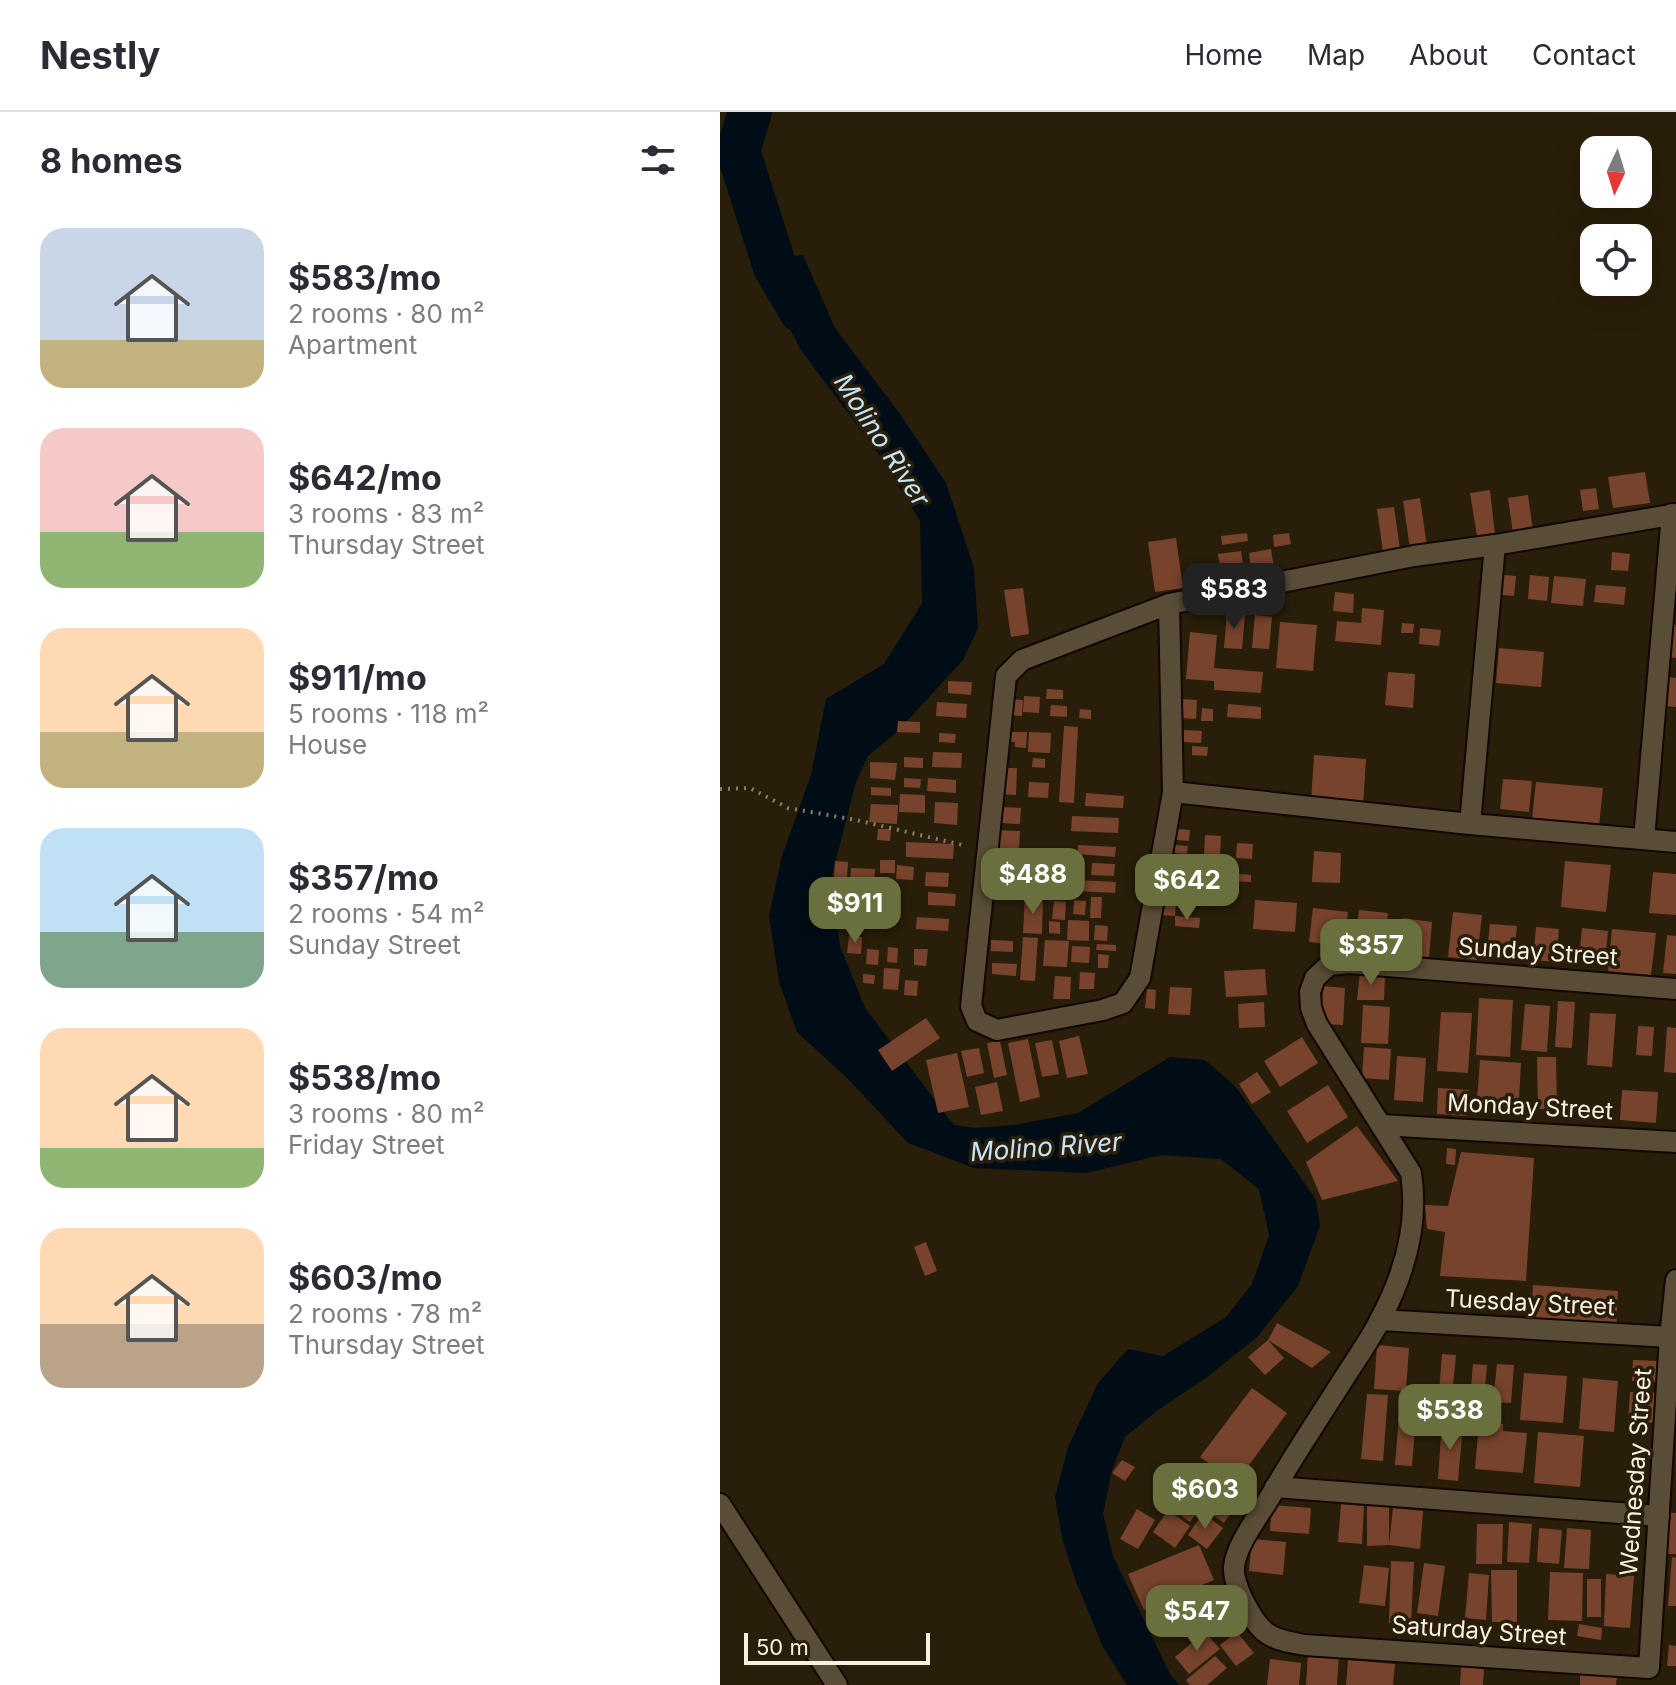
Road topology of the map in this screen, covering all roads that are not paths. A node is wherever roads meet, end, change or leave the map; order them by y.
1 (1674, 514) edge
2 (1495, 545) junction
3 (1169, 604) junction
4 (1173, 792) junction
5 (1470, 824) junction
6 (1644, 839) junction
7 (1676, 842) edge
8 (1349, 963) joint
9 (1676, 989) edge
10 (1381, 1125) junction
11 (1676, 1142) edge
12 (1676, 1280) edge
13 (1380, 1320) junction
14 (1673, 1337) edge
15 (1275, 1487) junction
16 (720, 1504) edge
17 (1659, 1516) junction
18 (1649, 1668) joint
19 (837, 1685) edge

1 - 2 street
1 - 6 street
2 - 3 street
2 - 5 street
3 - 4 street
3 - 4 street
4 - 5 street
5 - 6 street
6 - 7 street
8 - 9 street, Sunday Street
8 - 10 street, Saturday Street
10 - 11 street, Monday Street
10 - 13 street, Saturday Street
12 - 14 street, Wednesday Street
13 - 14 street, Tuesday Street
13 - 15 street, Saturday Street
14 - 17 street, Wednesday Street
15 - 17 street
15 - 18 street, Saturday Street
16 - 19 street
17 - 18 street, Wednesday Street

